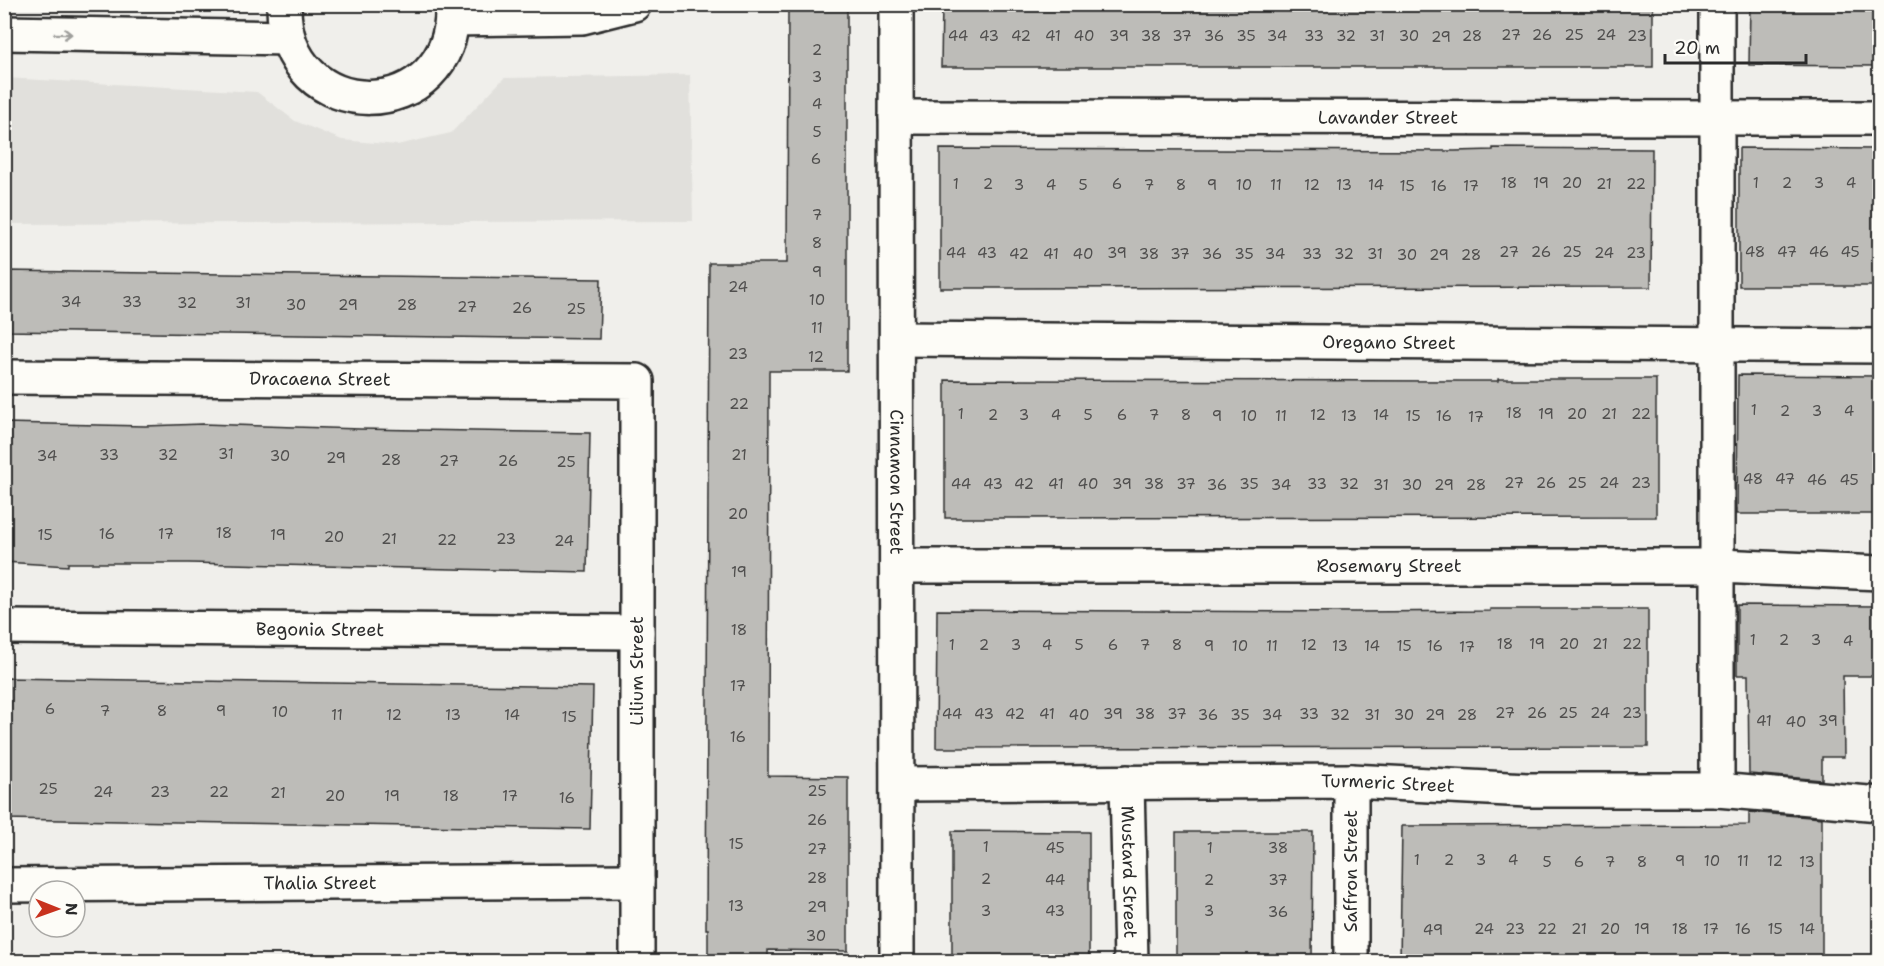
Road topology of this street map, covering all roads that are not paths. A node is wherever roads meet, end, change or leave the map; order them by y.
1 (284, 4) edge
2 (634, 4) edge
3 (896, 4) edge
4 (1717, 4) edge
5 (452, 12) edge
6 (4, 33) edge
7 (288, 38) junction
8 (896, 117) junction
9 (1717, 118) junction
10 (1880, 118) edge
11 (897, 339) junction
12 (1717, 344) junction
13 (1880, 346) edge
14 (4, 377) edge
15 (637, 381) joint
16 (897, 566) junction
17 (1719, 566) junction
18 (1880, 573) edge
19 (4, 627) edge
20 (637, 632) junction
21 (1351, 781) junction
22 (1127, 782) junction
23 (898, 784) junction
24 (1717, 790) junction
25 (1880, 804) edge
26 (637, 881) junction
27 (4, 885) edge
28 (637, 962) edge
29 (897, 962) edge
30 (1131, 962) edge
31 (1351, 962) edge

1 - 7 street
2 - 5 street
3 - 8 street, Cinnamon Street
4 - 9 street
5 - 7 street
6 -> 7 street
8 - 9 street, Lavander Street
8 - 11 street, Cinnamon Street
9 - 10 street, Lavander Street
9 - 12 street
11 - 12 street, Oregano Street
11 - 16 street, Cinnamon Street
12 - 13 street, Oregano Street
12 - 17 street
14 - 15 street, Dracaena Street
15 - 20 street, Lilium Street
16 - 17 street, Rosemary Street
16 - 23 street, Cinnamon Street
17 - 18 street, Rosemary Street
17 - 24 street
19 - 20 street, Begonia Street
20 - 26 street, Lilium Street
21 - 22 street, Turmeric Street
21 - 24 street, Turmeric Street
21 - 31 street, Saffron Street
22 - 23 street, Turmeric Street
22 - 30 street, Mustard Street
23 - 29 street, Cinnamon Street
24 - 25 street, Turmeric Street
26 - 27 street, Thalia Street
26 - 28 street, Lilium Street

